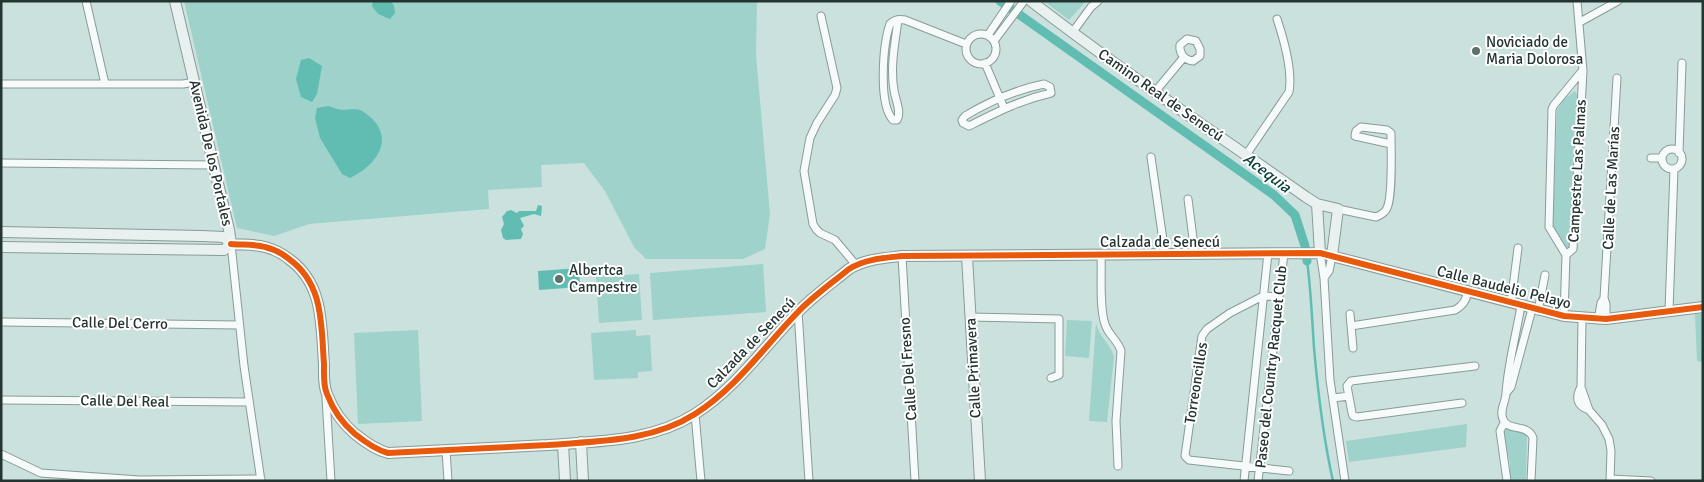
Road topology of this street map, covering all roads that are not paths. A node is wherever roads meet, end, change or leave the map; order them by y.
1 (86, 1) edge
2 (175, 1) edge
3 (1012, 1) edge
4 (1098, 1) edge
5 (1577, 1) edge
6 (1618, 1) edge
7 (1025, 3) edge
8 (821, 16) dead end
9 (1277, 19) dead end
10 (898, 20) junction
11 (1580, 22) junction
12 (1072, 33) junction
13 (988, 35) junction
14 (994, 41) junction
15 (966, 44) junction
16 (1184, 57) dead end
17 (985, 63) junction
18 (1682, 63) dead end
19 (882, 69) junction
20 (892, 69) junction
21 (1583, 71) junction
22 (1617, 78) dead end
23 (195, 82) junction
24 (1, 84) edge
25 (105, 84) junction
26 (1154, 93) junction
27 (1000, 97) junction
28 (1004, 108) junction
29 (1391, 144) junction
30 (1679, 153) junction
31 (1246, 155) junction
32 (1151, 157) dead end
33 (1651, 158) dead end
34 (1662, 158) junction
35 (1, 163) edge
36 (213, 165) junction
37 (1674, 169) junction
38 (1188, 199) dead end
39 (1317, 204) junction
40 (1338, 209) junction
41 (1, 232) edge
42 (231, 244) junction
43 (1, 247) edge
44 (1518, 248) dead end
45 (1268, 253) junction
46 (1284, 253) junction
47 (1320, 253) junction
48 (1164, 254) junction
49 (1195, 254) junction
50 (1101, 255) junction
51 (1566, 255) junction
52 (902, 256) junction
53 (967, 256) junction
54 (1332, 256) junction
55 (856, 265) junction
56 (1544, 275) dead end
57 (1324, 278) junction
58 (1467, 295) junction
59 (1263, 296) junction
60 (1279, 297) junction
61 (1516, 304) junction
62 (1703, 307) edge
63 (1535, 310) junction
64 (798, 311) junction
65 (1669, 311) junction
66 (1350, 314) dead end
67 (1564, 316) junction
68 (970, 317) junction
69 (1582, 318) junction
70 (1602, 320) junction
71 (1, 322) edge
72 (239, 325) junction
73 (1351, 326) junction
74 (1353, 348) dead end
75 (1518, 350) junction
76 (1475, 366) dead end
77 (1051, 378) dead end
78 (326, 392) junction
79 (1349, 396) junction
80 (1333, 398) junction
81 (1, 400) edge
82 (249, 402) junction
83 (1462, 403) dead end
84 (695, 414) junction
85 (1504, 423) junction
86 (581, 442) junction
87 (563, 444) junction
88 (446, 450) junction
89 (1, 454) edge
90 (1118, 466) dead end
91 (1246, 466) junction
92 (1260, 467) junction
93 (1289, 471) dead end
94 (41, 473) junction
95 (140, 480) edge
96 (261, 480) edge
97 (1610, 480) edge
98 (44, 481) edge
99 (330, 481) edge
100 (448, 481) edge
101 (565, 481) edge
102 (583, 481) edge
103 (701, 481) edge
104 (809, 481) edge
105 (916, 481) edge
106 (980, 481) edge
107 (1244, 481) edge
108 (1258, 481) edge
109 (1345, 481) edge
110 (1507, 481) edge
111 (1531, 481) edge
112 (1651, 481) edge

1 - 25 street
2 - 23 street, Avenida De los Portales
3 - 13 street
4 - 12 street
5 - 11 street, Campestre Las Palmas
6 - 11 street
7 - 12 street, Camino Real de Senecú
7 - 14 street
8 - 55 street
9 - 31 street
10 - 15 street
10 - 19 street
10 - 20 street
11 - 21 street, Campestre Las Palmas
12 - 26 street, Camino Real de Senecú
13 - 14 street
13 - 15 street
14 - 17 street
15 - 17 street
16 - 26 street
17 - 27 street
18 - 30 street
19 - 20 street
19 - 20 street
21 - 51 street, Campestre Las Palmas
21 - 51 street
22 - 70 street, Calle de Las Marías
23 - 25 street
23 - 36 street, Avenida De los Portales
24 - 25 street
26 - 31 street, Camino Real de Senecú
27 - 28 street
27 - 28 street
27 - 28 street
29 - 29 street
29 - 40 street
30 - 34 street
30 - 37 street
31 - 39 street, Camino Real de Senecú
32 - 48 street
33 - 34 street
34 - 37 street
35 - 36 street
36 - 42 street, Avenida De los Portales
37 - 65 street
38 - 49 street
39 - 40 street
39 - 47 street
40 - 54 street
41 - 42 street
42 - 43 street
42 - 72 street, Avenida De los Portales
42 - 78 street, Calzada de Senecú
44 - 61 street
45 - 46 street, Calzada de Senecú
45 - 49 street, Calzada de Senecú
45 - 59 street, Paseo del Country Racquet Club
46 - 47 street, Calzada de Senecú
46 - 60 street, Paseo del Country Racquet Club
47 - 54 street, Calzada de Senecú
47 - 57 street
48 - 49 street, Calzada de Senecú
48 - 50 street, Calzada de Senecú
50 - 53 street, Calzada de Senecú
50 - 90 street
51 - 67 street, Campestre Las Palmas
52 - 53 street, Calzada de Senecú
52 - 55 street, Calzada de Senecú
52 - 105 street, Calle Del Fresno
53 - 68 street, Calle Primavera
54 - 57 street
54 - 58 street, Calle Baudelio Pelayo
55 - 64 street, Calzada de Senecú
56 - 63 street
57 - 80 street
58 - 61 street, Calle Baudelio Pelayo
58 - 73 street
59 - 60 street
59 - 91 street, Paseo del Country Racquet Club
59 - 91 street, Torreoncillos
60 - 92 street, Paseo del Country Racquet Club
61 - 63 street, Calle Baudelio Pelayo
61 - 75 street
62 - 65 street, Calle Baudelio Pelayo
63 - 67 street, Calle Baudelio Pelayo
63 - 75 street
64 - 84 street, Calzada de Senecú
64 - 104 street
65 - 70 street, Calle Baudelio Pelayo
66 - 73 street
67 - 69 street, Calle Baudelio Pelayo
68 - 77 street
68 - 106 street, Calle Primavera
69 - 70 street, Calle Baudelio Pelayo
69 - 97 street
71 - 72 street, Calle Del Cerro
72 - 82 street, Avenida De los Portales
73 - 74 street
75 - 85 street
76 - 79 street
78 - 88 street, Calzada de Senecú
78 - 99 street
79 - 80 street
79 - 83 street
80 - 109 street
81 - 82 street, Calle Del Real
82 - 96 street
84 - 86 street, Calzada de Senecú
84 - 103 street
85 - 110 street
85 - 111 street
86 - 87 street, Calzada de Senecú
86 - 102 street
87 - 88 street, Calzada de Senecú
87 - 101 street
88 - 100 street
89 - 94 street
91 - 92 street
91 - 107 street, Paseo del Country Racquet Club
92 - 93 street
92 - 108 street, Paseo del Country Racquet Club
94 - 95 street
94 - 98 street
95 - 96 street
97 - 112 street

